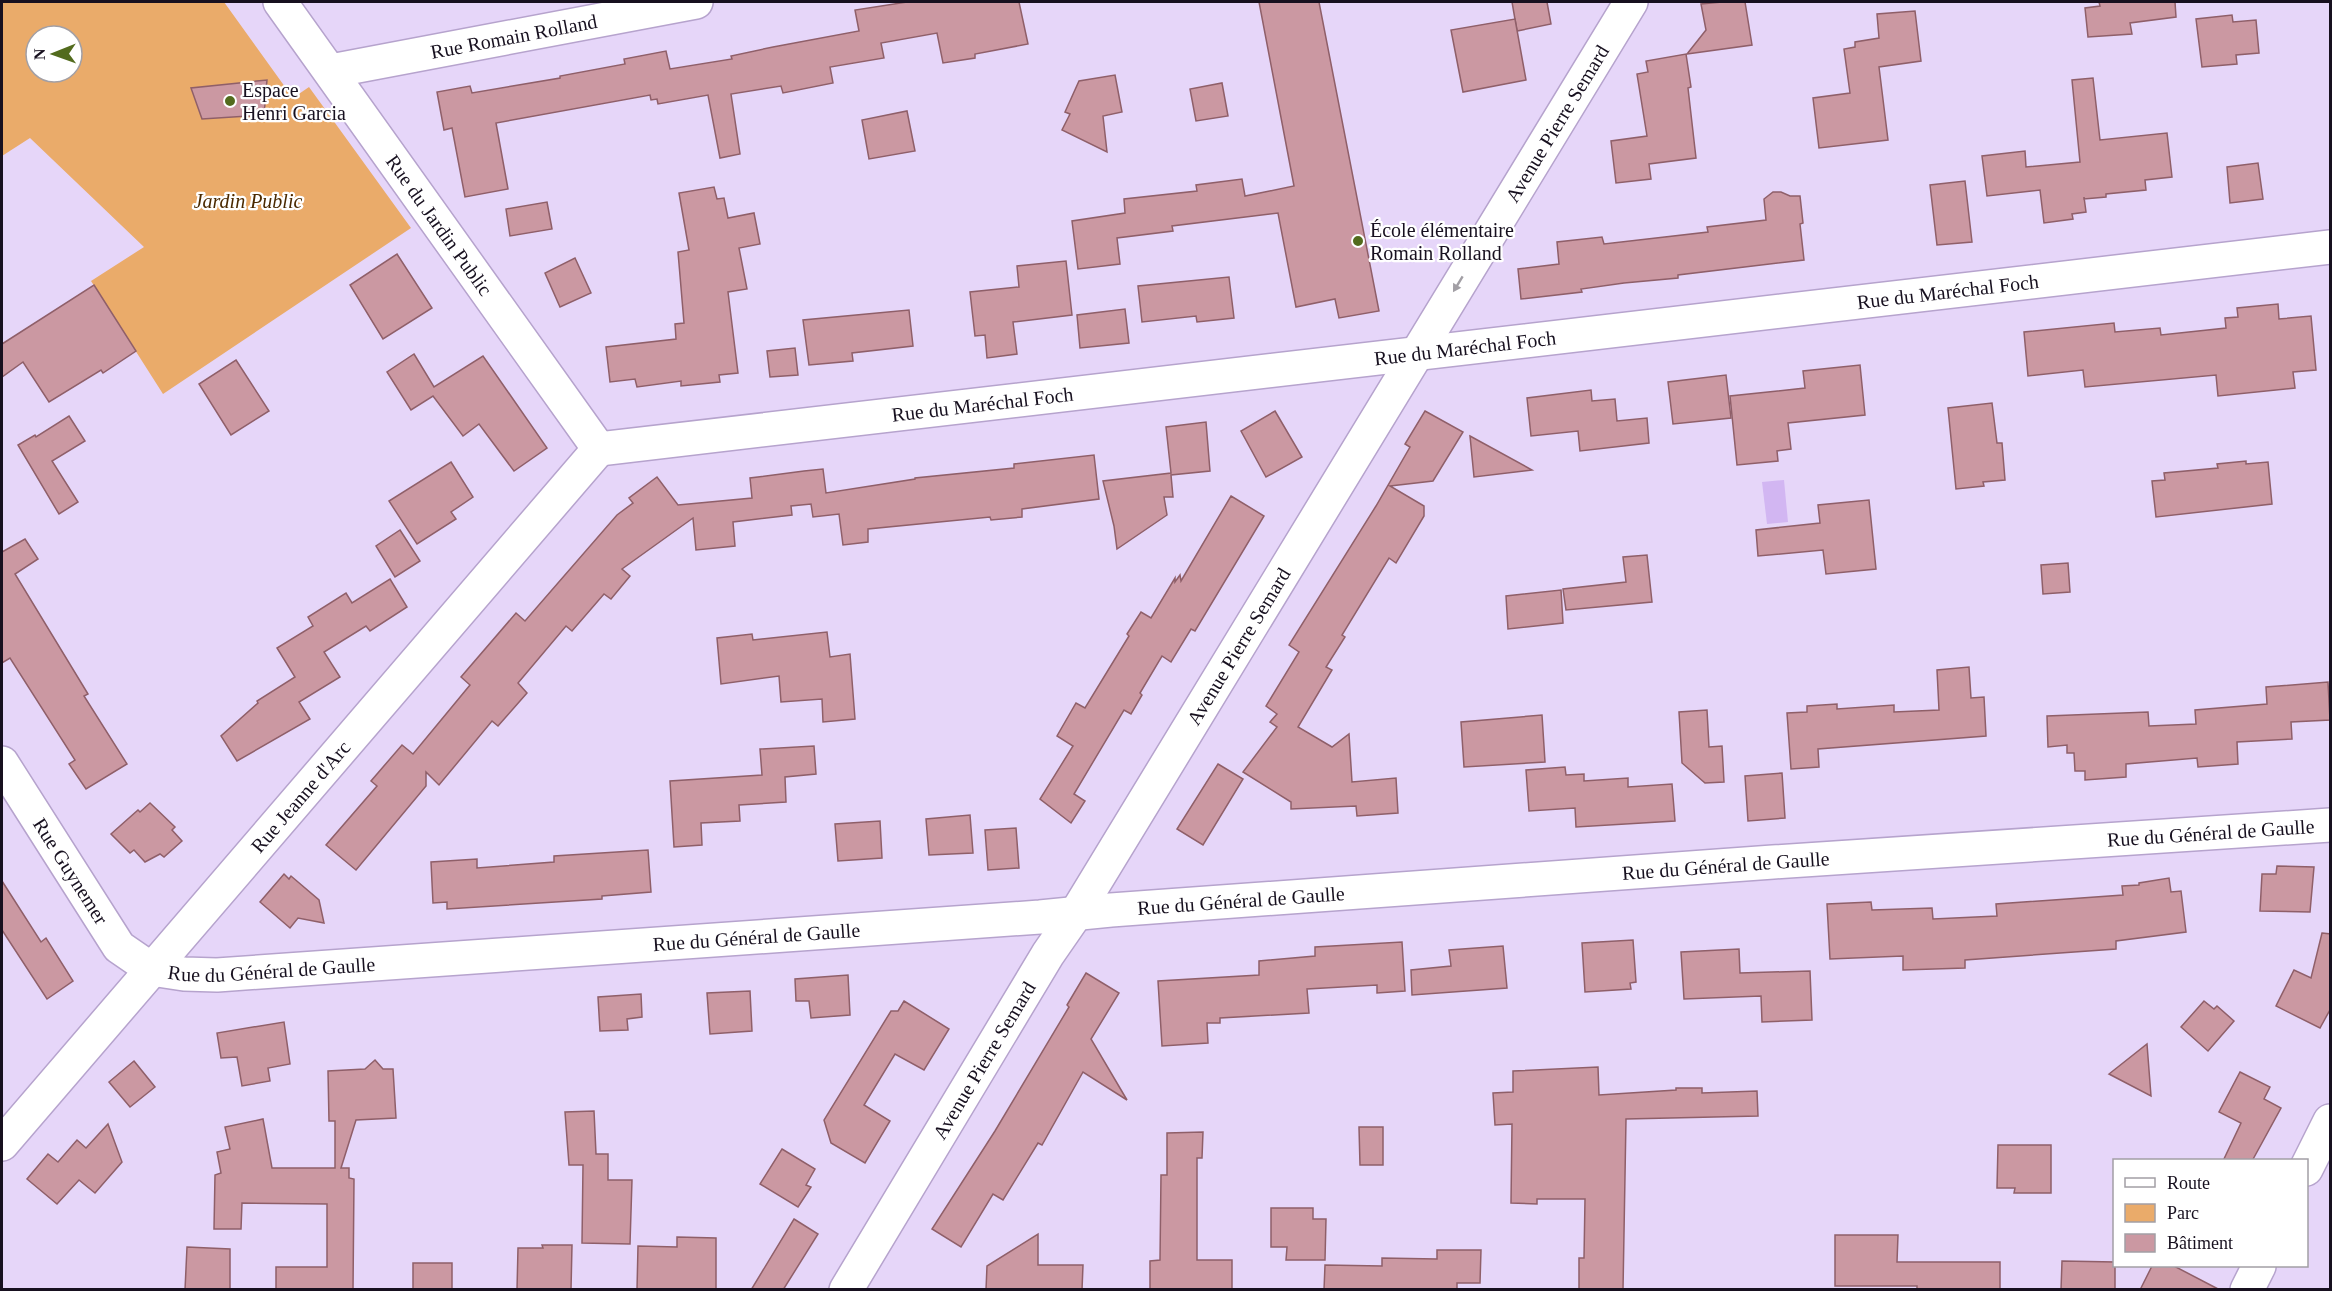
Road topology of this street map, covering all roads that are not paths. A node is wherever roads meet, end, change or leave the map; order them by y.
1 (280, 2) edge
2 (696, 2) edge
3 (1631, 2) edge
4 (331, 71) junction
5 (2331, 248) edge
6 (1416, 353) junction
7 (599, 449) junction
8 (2, 763) edge
9 (2331, 825) edge
10 (1075, 915) junction
11 (151, 969) junction
12 (2331, 1121) edge
13 (2, 1144) edge
14 (2308, 1167) edge
15 (2258, 1267) edge
16 (846, 1290) edge
17 (2247, 1290) edge

1 - 4 street, Rue du Jardin Public
2 - 4 street, Rue Romain Rolland
3 -> 6 street, Avenue Pierre Semard
4 - 7 street, Rue du Jardin Public
5 - 6 street, Rue du Maréchal Foch
6 - 7 street, Rue du Maréchal Foch
6 - 10 street, Avenue Pierre Semard
7 - 11 street, Rue Jeanne d'Arc
8 - 11 street, Rue Guynemer
9 - 10 street, Rue du Général de Gaulle
10 - 11 street, Rue du Général de Gaulle
10 - 16 street, Avenue Pierre Semard
11 - 13 street, Rue Jeanne d'Arc
12 - 14 street
15 - 17 street

